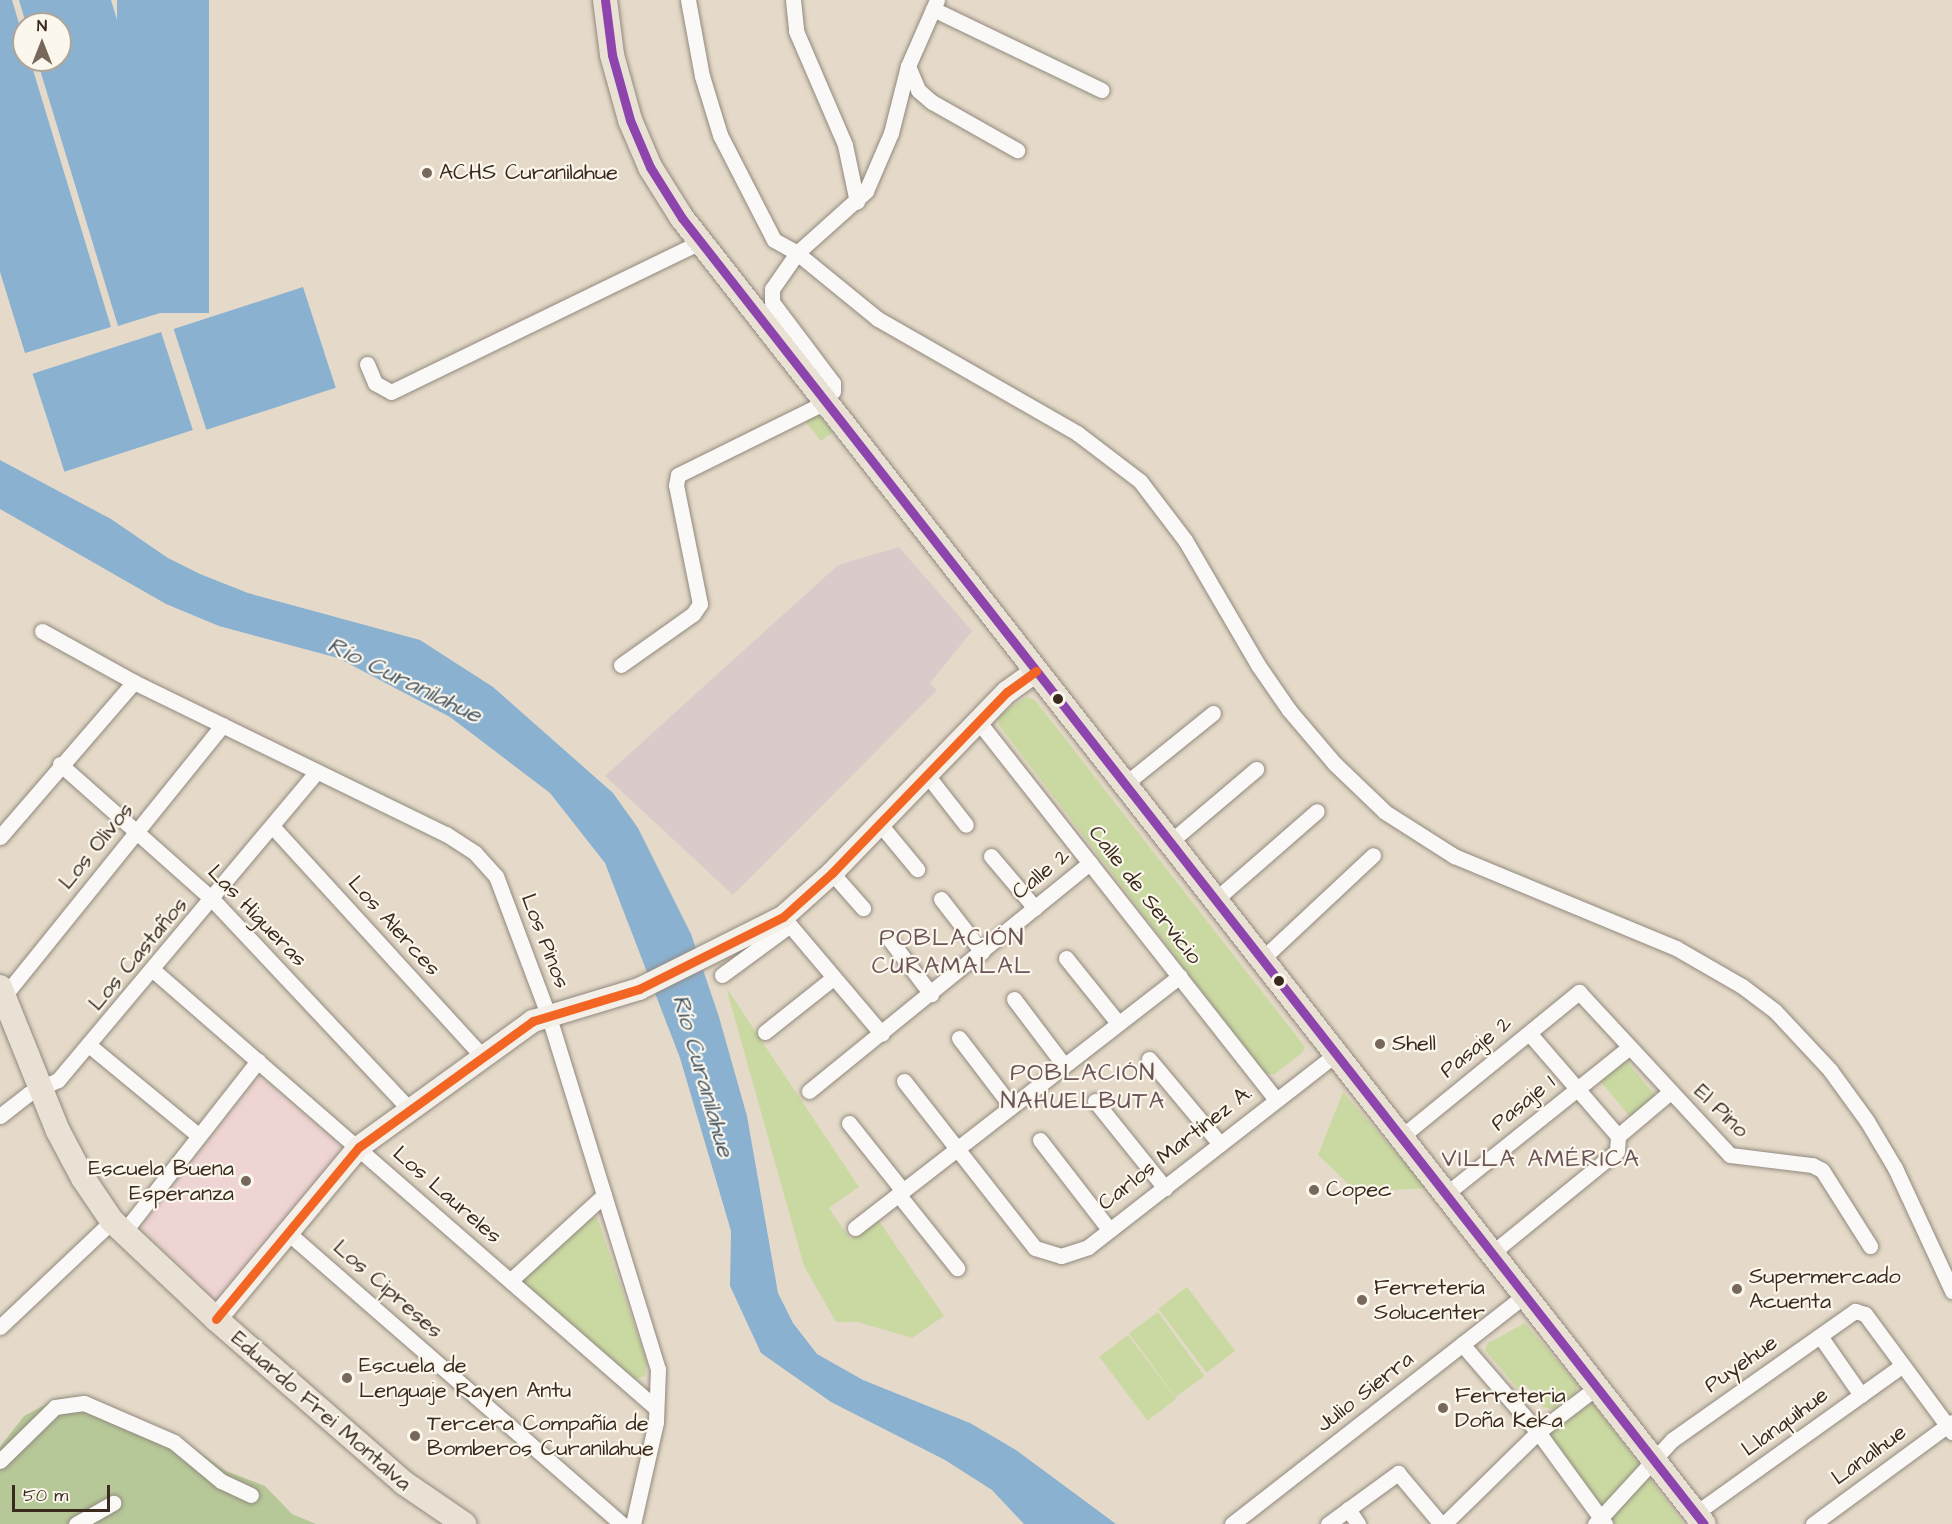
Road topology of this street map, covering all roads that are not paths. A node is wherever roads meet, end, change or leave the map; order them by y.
1 (605, 0) edge
2 (688, 0) edge
3 (794, 0) edge
4 (935, 4) edge
5 (908, 66) junction
6 (1101, 90) dead end
7 (1017, 150) dead end
8 (857, 202) junction
9 (700, 242) junction
10 (797, 253) junction
11 (367, 364) dead end
12 (826, 402) junction
13 (42, 631) dead end
14 (621, 665) dead end
15 (1036, 671) junction
16 (134, 682) junction
17 (1213, 713) dead end
18 (978, 721) junction
19 (223, 725) junction
20 (60, 764) junction
21 (1256, 769) dead end
22 (316, 773) junction
23 (927, 775) junction
24 (1125, 784) junction
25 (1317, 811) dead end
26 (879, 823) junction
27 (966, 825) dead end
28 (272, 826) junction
29 (137, 831) junction
30 (0, 837) edge
31 (1170, 842) junction
32 (1373, 855) dead end
33 (992, 856) dead end
34 (1090, 863) junction
35 (917, 869) dead end
36 (832, 873) junction
37 (213, 899) junction
38 (941, 899) dead end
39 (1215, 900) junction
40 (864, 908) dead end
41 (1035, 908) junction
42 (786, 921) junction
43 (890, 940) dead end
44 (982, 952) junction
45 (1066, 958) dead end
46 (1262, 959) junction
47 (153, 970) junction
48 (722, 975) dead end
49 (1180, 976) junction
50 (833, 978) junction
51 (2, 992) edge
52 (1579, 992) joint
53 (931, 994) junction
54 (1014, 999) dead end
55 (548, 1014) junction
56 (1118, 1023) junction
57 (765, 1032) dead end
58 (1529, 1032) junction
59 (882, 1035) junction
60 (959, 1038) dead end
61 (90, 1046) junction
62 (1628, 1048) junction
63 (1336, 1054) junction
64 (483, 1057) junction
65 (1149, 1059) dead end
66 (258, 1061) junction
67 (1064, 1065) junction
68 (904, 1081) dead end
69 (40, 1089) junction
70 (1577, 1089) junction
71 (809, 1091) dead end
72 (1669, 1093) junction
73 (1275, 1098) junction
74 (1095, 1101) dead end
75 (1011, 1106) junction
76 (410, 1110) junction
77 (0, 1116) edge
78 (849, 1123) dead end
79 (199, 1136) junction
80 (1618, 1136) junction
81 (1401, 1137) junction
82 (1040, 1140) dead end
83 (1220, 1144) junction
84 (359, 1147) junction
85 (955, 1150) junction
86 (1165, 1188) junction
87 (901, 1192) junction
88 (1446, 1194) junction
89 (604, 1195) junction
90 (118, 1227) junction
91 (855, 1228) dead end
92 (1108, 1228) junction
93 (287, 1232) junction
94 (1870, 1246) dead end
95 (1492, 1252) junction
96 (957, 1268) dead end
97 (511, 1280) junction
98 (1952, 1291) edge
99 (1525, 1295) junction
100 (216, 1319) junction
101 (0, 1328) edge
102 (1820, 1336) junction
103 (1462, 1344) junction
104 (1900, 1367) junction
105 (1597, 1387) junction
106 (1861, 1395) junction
107 (656, 1408) junction
108 (1950, 1427) edge
109 (1538, 1432) junction
110 (1654, 1460) junction
111 (0, 1461) edge
112 (251, 1495) dead end
113 (113, 1503) dead end
114 (1348, 1509) junction
115 (1700, 1519) edge
116 (1600, 1522) edge
117 (76, 1524) edge
118 (465, 1524) edge
119 (622, 1524) edge
120 (633, 1524) edge
121 (1232, 1524) edge
122 (1328, 1524) edge
123 (1358, 1524) edge
124 (1443, 1524) edge
125 (1813, 1524) edge

1 - 9 main road
2 - 10 street
3 - 8 street
4 - 5 street
4 - 6 street
5 - 7 street
5 - 8 street
8 - 10 street
9 - 11 street
9 - 12 main road
10 - 12 street
10 - 98 street
12 - 14 street
12 - 15 main road
13 - 16 street, Los Pinos
15 - 18 street
15 - 24 main road
16 - 19 street, Los Pinos
16 - 20 street
17 - 24 street
18 - 23 street
18 - 34 street, Calle de Servicio
19 - 22 street, Los Pinos
19 - 29 street, Los Olivos
20 - 29 street, Las Higueras
20 - 30 street
21 - 31 street
22 - 28 street, Los Castaños
22 - 55 street, Los Pinos
23 - 26 street
23 - 27 street
24 - 31 main road
25 - 39 street
26 - 35 street
26 - 36 street
28 - 37 street, Los Castaños
28 - 64 street, Los Alerces
29 - 37 street, Las Higueras
29 - 51 street, Los Olivos
31 - 39 main road
32 - 46 street
33 - 41 street
34 - 41 street, Calle 2
34 - 49 street, Calle de Servicio
36 - 40 street
36 - 42 street
37 - 47 street, Los Castaños
37 - 76 street, Las Higueras
38 - 44 street
39 - 46 main road
41 - 44 street, Calle 2
42 - 48 street
42 - 50 street
42 - 55 street
43 - 53 street
44 - 53 street, Calle 2
45 - 56 street
46 - 63 main road
47 - 61 street, Los Castaños
47 - 66 street, Los Laureles
49 - 56 street
49 - 73 street, Calle de Servicio
50 - 57 street
50 - 59 street
51 - 69 main road, Eduardo Frei Montalva
52 - 58 street, Pasaje 2
52 - 62 street, El Pino
53 - 59 street, Calle 2
54 - 67 street
55 - 64 street
55 - 89 street, Los Pinos
56 - 67 street
58 - 70 street
58 - 81 street, Pasaje 2
59 - 71 street, Calle 2
60 - 75 street
61 - 69 street, Los Castaños
61 - 79 street
62 - 70 street, Pasaje 1
62 - 72 street, El Pino
63 - 73 street, Carlos Martínez A.
63 - 81 main road
64 - 76 street
65 - 83 street
66 - 79 street
66 - 84 street, Los Laureles
67 - 75 street
68 - 85 street
69 - 77 street, Los Castaños
69 - 90 main road, Eduardo Frei Montalva
70 - 80 street
70 - 88 street, Pasaje 1
72 - 80 street
72 - 94 street, El Pino
73 - 83 street, Carlos Martínez A.
74 - 86 street
75 - 85 street
76 - 84 street
78 - 87 street
79 - 90 street
80 - 95 street
81 - 88 main road
82 - 92 street
83 - 86 street, Carlos Martínez A.
84 - 93 street
84 - 97 street, Los Laureles
85 - 87 street
85 - 92 street, Carlos Martínez A.
86 - 92 street, Carlos Martínez A.
87 - 91 street
87 - 96 street
88 - 95 main road
89 - 97 street
89 - 107 street, Los Pinos
90 - 100 main road, Eduardo Frei Montalva
90 - 101 street
93 - 100 street
93 - 119 street, Los Cipreses
95 - 99 main road
97 - 107 street, Los Laureles
99 - 103 street, Julio Sierra
99 - 105 main road
100 - 118 main road, Eduardo Frei Montalva
102 - 104 street, Puyehue
102 - 106 street
102 - 110 street, Puyehue
103 - 109 street
103 - 121 street, Julio Sierra
104 - 106 street, Llanquihue
104 - 108 street
105 - 109 street
105 - 110 main road
106 - 115 street, Llanquihue
107 - 120 street, Los Pinos
108 - 125 street, Lanalhue
109 - 116 street
109 - 124 street
110 - 115 main road
110 - 116 street, Puyehue
111 - 112 street
113 - 117 street
114 - 122 street
114 - 123 street
114 - 124 street

